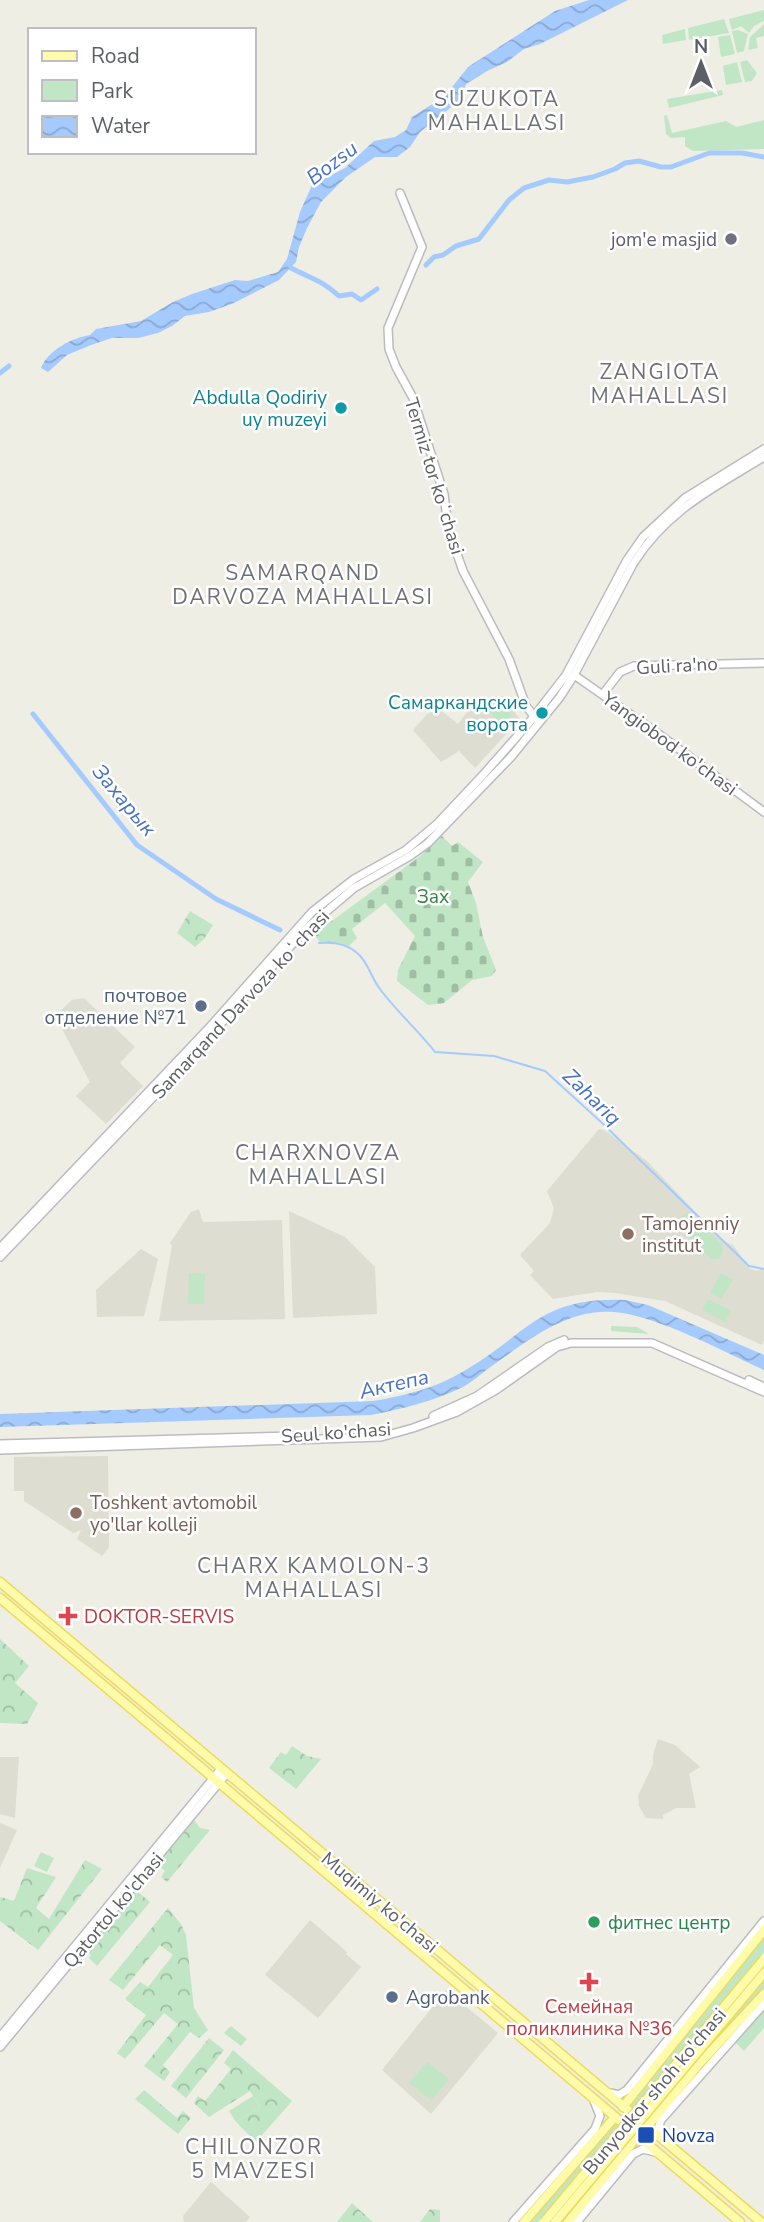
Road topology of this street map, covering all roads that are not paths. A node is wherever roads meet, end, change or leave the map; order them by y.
1 (400, 193) dead end
2 (764, 449) edge
3 (764, 457) edge
4 (764, 663) edge
5 (574, 675) junction
6 (603, 694) junction
7 (537, 720) junction
8 (764, 812) edge
9 (295, 935) junction
10 (0, 1248) edge
11 (0, 1257) edge
12 (764, 1387) edge
13 (764, 1392) edge
14 (0, 1444) edge
15 (0, 1450) edge
16 (0, 1582) edge
17 (0, 1598) edge
18 (56, 1629) junction
19 (47, 1637) junction
20 (148, 1706) junction
21 (139, 1716) junction
22 (224, 1771) junction
23 (215, 1781) junction
24 (299, 1833) junction
25 (290, 1844) junction
26 (393, 1912) junction
27 (764, 1921) edge
28 (384, 1923) junction
29 (764, 1930) edge
30 (764, 1959) edge
31 (764, 1973) edge
32 (39, 1994) junction
33 (764, 1994) edge
34 (764, 2004) edge
35 (0, 2036) edge
36 (540, 2036) junction
37 (0, 2047) edge
38 (531, 2047) junction
39 (714, 2054) junction
40 (604, 2091) junction
41 (591, 2098) junction
42 (623, 2107) junction
43 (614, 2118) junction
44 (647, 2127) junction
45 (638, 2137) junction
46 (664, 2141) junction
47 (658, 2154) junction
48 (552, 2184) junction
49 (513, 2222) edge
50 (524, 2222) edge
51 (544, 2222) edge
52 (555, 2222) edge
53 (568, 2222) edge
54 (577, 2222) edge
55 (740, 2222) edge
56 (761, 2222) edge

1 - 7 main road, Termiz tor koʻchasi
2 - 7 main road, Samarqand Darvoza koʻchasi
3 - 5 main road, Samarqand Darvoza koʻchasi
4 - 6 main road, Guli ra'no
5 - 6 main road, Yangiobod ko'chasi
5 - 7 main road, Samarqand Darvoza koʻchasi
6 - 8 main road, Yangiobod ko'chasi
7 - 9 main road, Samarqand Darvoza koʻchasi
9 - 10 main road, Samarqand Darvoza koʻchasi
9 - 11 main road, Samarqand Darvoza koʻchasi
12 - 14 main road, Seul ko'chasi
13 - 15 main road, Seul ko'chasi
16 - 18 main road, Muqimiy ko'chasi
17 - 19 main road, Muqimiy ko'chasi
18 - 19 main road
18 - 20 main road, Muqimiy ko'chasi
19 - 21 main road, Muqimiy ko'chasi
20 - 21 main road
20 - 22 main road, Muqimiy ko'chasi
21 - 23 main road, Muqimiy ko'chasi
22 - 23 main road, Qatortol ko'chasi
22 - 24 main road, Muqimiy ko'chasi
23 - 25 main road, Muqimiy ko'chasi
23 - 32 main road, Qatortol ko'chasi
24 - 25 main road
24 - 26 main road, Muqimiy ko'chasi
25 - 28 main road, Muqimiy ko'chasi
26 - 28 main road
26 - 36 main road, Muqimiy ko'chasi
27 - 40 main road
28 - 38 main road, Muqimiy ko'chasi
29 - 42 main road
30 - 51 main road, Bunyodkor shoh ko'chasi, bridge
31 - 52 main road, Bunyodkor shoh ko'chasi, bridge
32 - 35 main road, Qatortol ko'chasi
32 - 37 main road, Qatortol ko'chasi
33 - 39 main road
34 - 39 main road
36 - 38 main road
36 - 40 main road, Muqimiy ko'chasi
38 - 41 main road, Muqimiy ko'chasi
39 - 44 main road
39 - 46 main road
40 - 42 main road, Muqimiy ko'chasi
41 - 43 main road, Muqimiy ko'chasi
41 - 48 main road
42 - 44 main road, Muqimiy ko'chasi
43 - 45 main road, Muqimiy ko'chasi
43 - 48 main road
44 - 46 main road, Muqimiy ko'chasi
45 - 47 main road, Muqimiy ko'chasi
45 - 53 main road
46 - 56 main road, Muqimiy ko'chasi
47 - 54 main road
47 - 55 main road, Muqimiy ko'chasi
48 - 49 main road
48 - 50 main road

